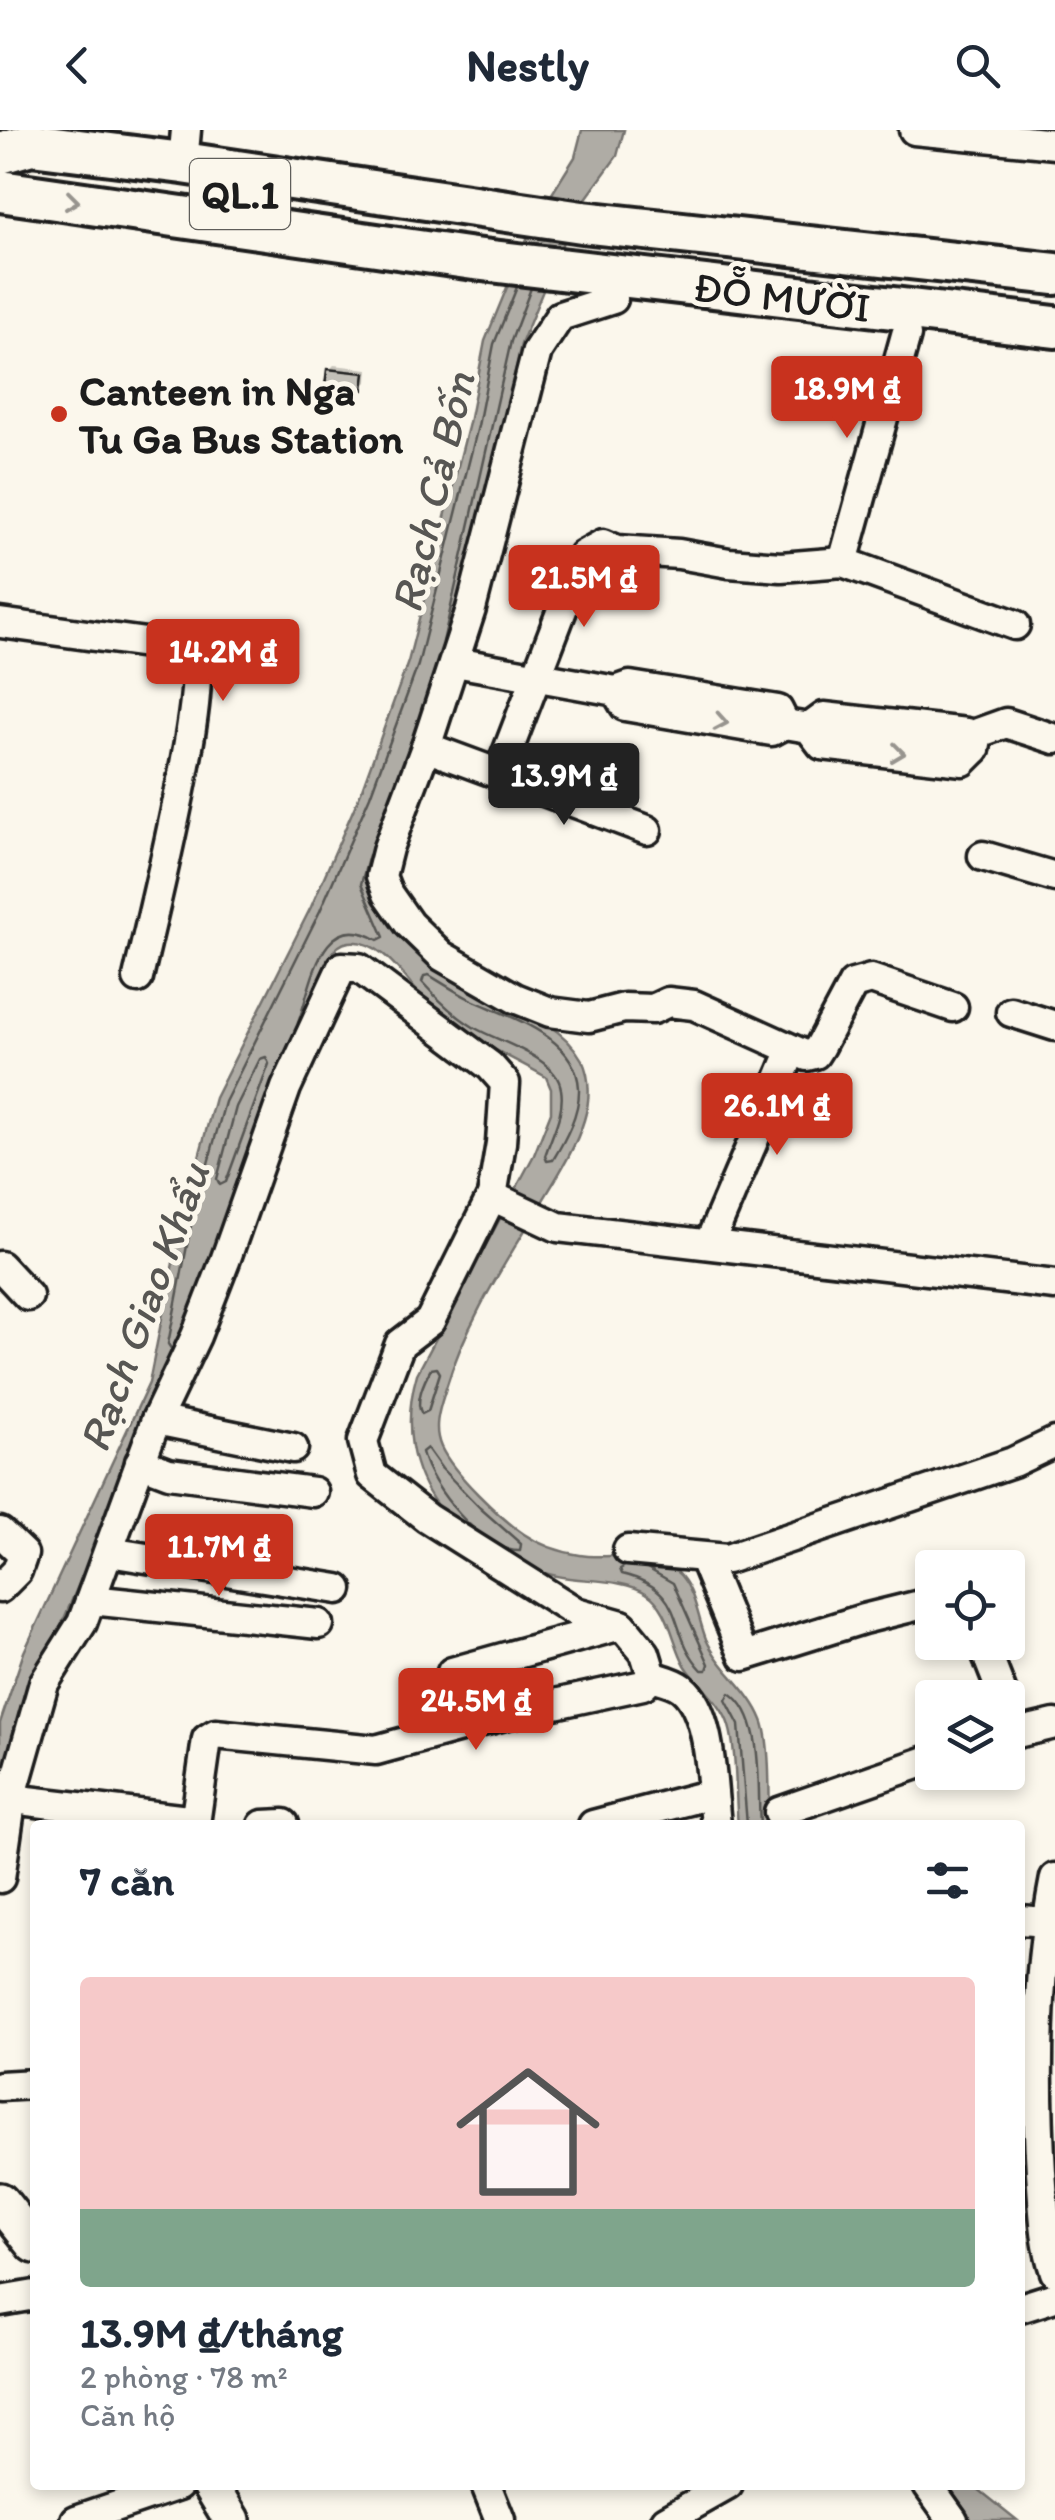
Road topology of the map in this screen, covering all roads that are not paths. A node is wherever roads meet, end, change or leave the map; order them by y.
1 (914, 130) edge
2 (1055, 144) edge
3 (0, 155) edge
4 (163, 168) edge
5 (0, 191) edge
6 (478, 245) junction
7 (573, 258) junction
8 (1055, 274) edge
9 (1055, 296) edge
10 (613, 299) junction
11 (1055, 327) edge
12 (906, 335) junction
13 (1055, 349) edge
14 (843, 562) junction
15 (0, 623) edge
16 (1015, 625) dead end
17 (455, 662) junction
18 (534, 676) junction
19 (1055, 739) edge
20 (426, 747) junction
21 (500, 774) junction
22 (647, 830) dead end
23 (983, 856) dead end
24 (1055, 878) edge
25 (138, 978) dead end
26 (953, 1007) dead end
27 (1010, 1012) dead end
28 (1055, 1026) edge
29 (792, 1050) junction
30 (495, 1198) junction
31 (709, 1244) junction
32 (0, 1266) edge
33 (1055, 1285) edge
34 (28, 1296) dead end
35 (156, 1420) junction
36 (1055, 1442) edge
37 (293, 1448) dead end
38 (140, 1462) junction
39 (313, 1492) dead end
40 (0, 1532) edge
41 (628, 1550) dead end
42 (110, 1552) junction
43 (704, 1559) junction
44 (0, 1588) edge
45 (338, 1589) dead end
46 (91, 1600) junction
47 (915, 1606) edge
48 (319, 1624) dead end
49 (622, 1625) junction
50 (452, 1672) dead end
51 (652, 1676) junction
52 (1055, 1724) edge
53 (1025, 1725) edge
54 (915, 1765) edge
55 (12, 1795) junction
56 (779, 1812) dead end
57 (715, 1814) edge
58 (181, 1820) edge
59 (197, 1820) edge
60 (612, 1820) edge
61 (0, 1878) edge
62 (1055, 1878) edge
63 (1033, 1921) edge
64 (30, 2084) edge
65 (0, 2086) edge
66 (1029, 2110) edge
67 (0, 2201) edge
68 (30, 2239) edge
69 (1055, 2272) edge
70 (30, 2296) edge
71 (1055, 2297) edge
72 (0, 2302) edge
73 (1025, 2306) edge
74 (164, 2490) edge
75 (214, 2490) edge
76 (488, 2490) edge
77 (719, 2490) edge
78 (932, 2490) edge
79 (76, 2520) edge
80 (232, 2520) edge
81 (500, 2520) edge
82 (666, 2520) edge
83 (953, 2520) edge

1 - 2 street
3 - 4 highway, QL.1
5 -> 4 highway, QL.1
4 - 6 highway, QL.1
4 - 6 highway, QL.1
6 - 7 highway, QL.1
7 - 8 highway, ĐỖ MƯỜI / QL.1
7 - 9 highway, ĐỖ MƯỜI / QL.1
7 - 10 highway, ĐỖ MƯỜI / QL.1
7 - 11 highway, ĐỖ MƯỜI / QL.1
10 - 12 highway, ĐỖ MƯỜI / QL.1
10 - 17 street
12 - 13 highway, ĐỖ MƯỜI / QL.1
12 - 14 street
14 - 16 street
14 - 18 street
15 - 25 street
17 - 18 street
17 - 20 street
18 - 19 street
18 - 21 street
20 - 21 street
20 - 29 street
21 - 22 street
23 - 24 street
26 - 29 street
27 - 28 street
29 - 31 street
30 - 31 street
30 - 35 street
30 - 49 street
31 - 33 street
32 - 34 street
35 - 37 street
35 - 38 street
36 - 43 street
38 - 39 street
38 - 42 street
40 - 44 street
41 - 43 street
42 - 45 street
42 - 46 street
43 - 47 street
46 - 48 street
46 - 55 street
49 - 50 street
49 - 51 street
51 - 57 street
51 - 59 street
52 - 53 street
54 - 56 street
55 - 58 street
55 - 61 street
57 - 60 street
62 - 63 street
63 - 66 street
64 - 65 street
66 - 69 street
67 - 68 main road
70 - 72 street
71 - 73 street
74 - 79 street
75 - 80 main road
76 - 81 street
77 - 82 street
78 - 83 street

